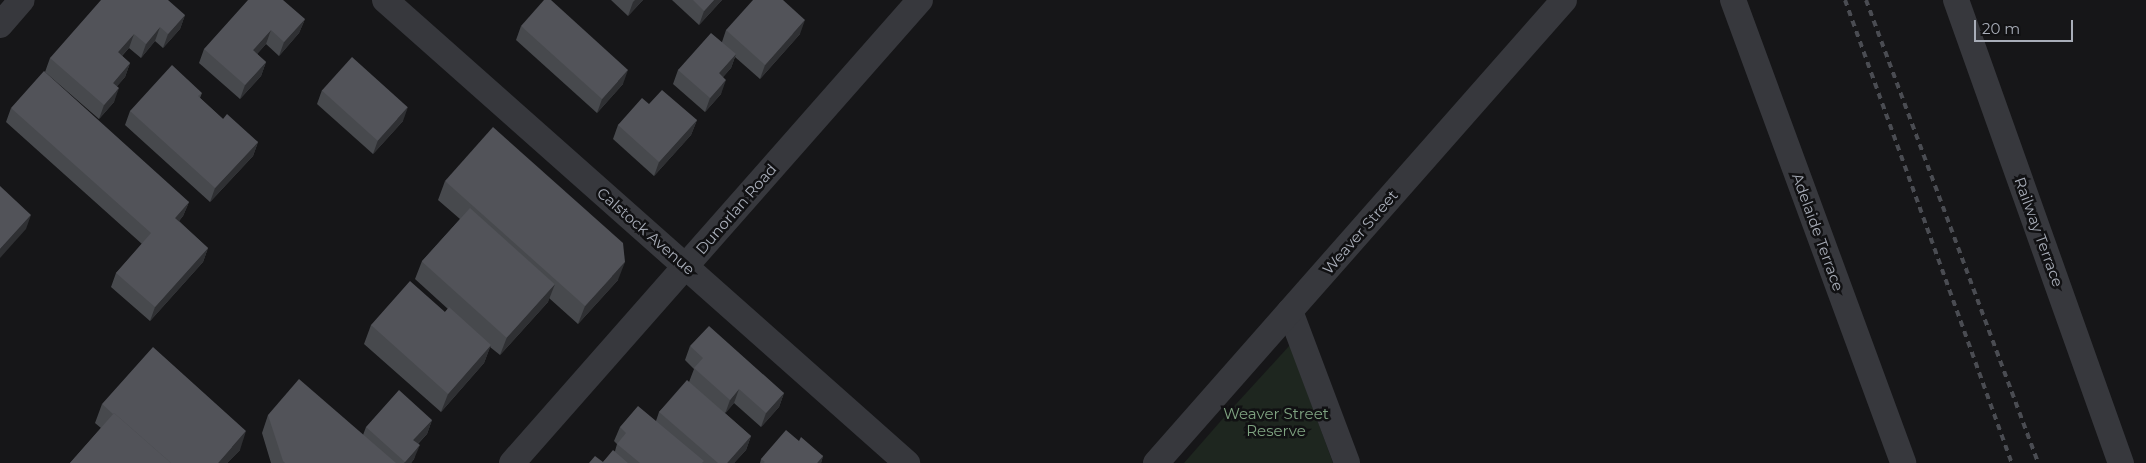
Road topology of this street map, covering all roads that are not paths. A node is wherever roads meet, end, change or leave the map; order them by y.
1 (22, 0) edge
2 (385, 0) edge
3 (920, 0) edge
4 (1564, 0) edge
5 (1733, 0) edge
6 (1956, 0) edge
7 (0, 25) edge
8 (686, 266) junction
9 (1290, 311) junction
10 (512, 463) edge
11 (907, 463) edge
12 (1156, 463) edge
13 (1347, 463) edge
14 (1903, 463) edge
15 (2121, 463) edge

1 - 7 street
2 - 8 street, Calstock Avenue
3 - 8 street, Dunorlan Road
4 - 9 street, Weaver Street
5 - 14 street, Adelaide Terrace
6 - 15 street, Railway Terrace
8 - 10 street, Dunorlan Road
8 - 11 street, Calstock Avenue
9 - 12 street, Weaver Street
9 - 13 street

